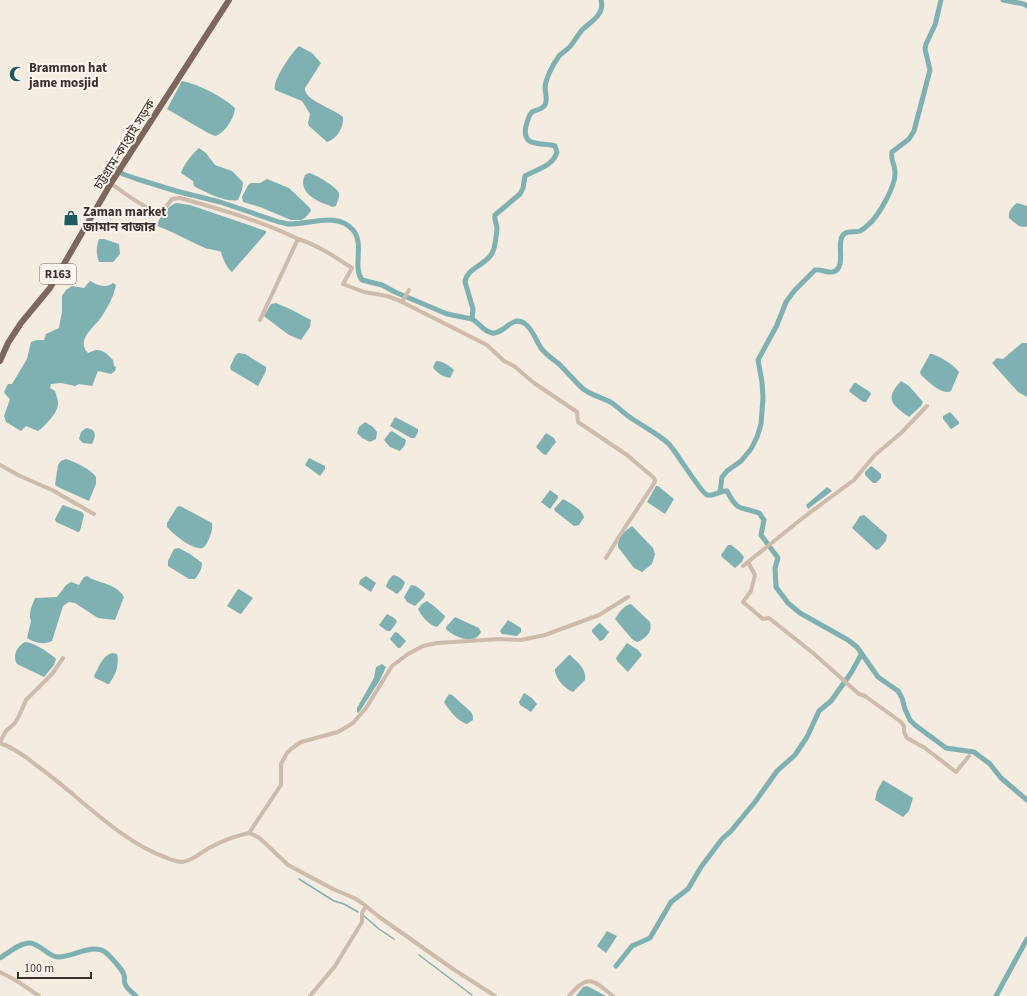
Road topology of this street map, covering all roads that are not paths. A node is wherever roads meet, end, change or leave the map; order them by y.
1 (229, 0) edge
2 (111, 184) junction
3 (298, 239) junction
4 (409, 290) dead end
5 (402, 302) junction
6 (260, 320) dead end
7 (0, 361) edge
8 (928, 406) dead end
9 (0, 465) edge
10 (94, 514) dead end
11 (606, 558) dead end
12 (748, 562) junction
13 (743, 566) dead end
14 (628, 597) dead end
15 (63, 658) dead end
16 (0, 742) edge
17 (969, 756) dead end
18 (249, 833) junction
19 (366, 906) junction
20 (0, 972) edge
21 (39, 996) edge
22 (310, 996) edge
23 (495, 996) edge
24 (569, 996) edge
25 (613, 996) edge

1 - 2 main road, চট্টগ্রাম-কাপ্তাই সড়ক / R163
2 - 3 street
2 - 7 main road, চট্টগ্রাম-কাপ্তাই সড়ক / R163
3 - 5 street
3 - 6 street
4 - 5 street
5 - 11 street
8 - 12 street
9 - 10 street
12 - 13 street
12 - 17 street
14 - 18 street
15 - 16 street
16 - 18 street
18 - 19 street
19 - 22 street
19 - 23 street
20 - 21 street
24 - 25 street

